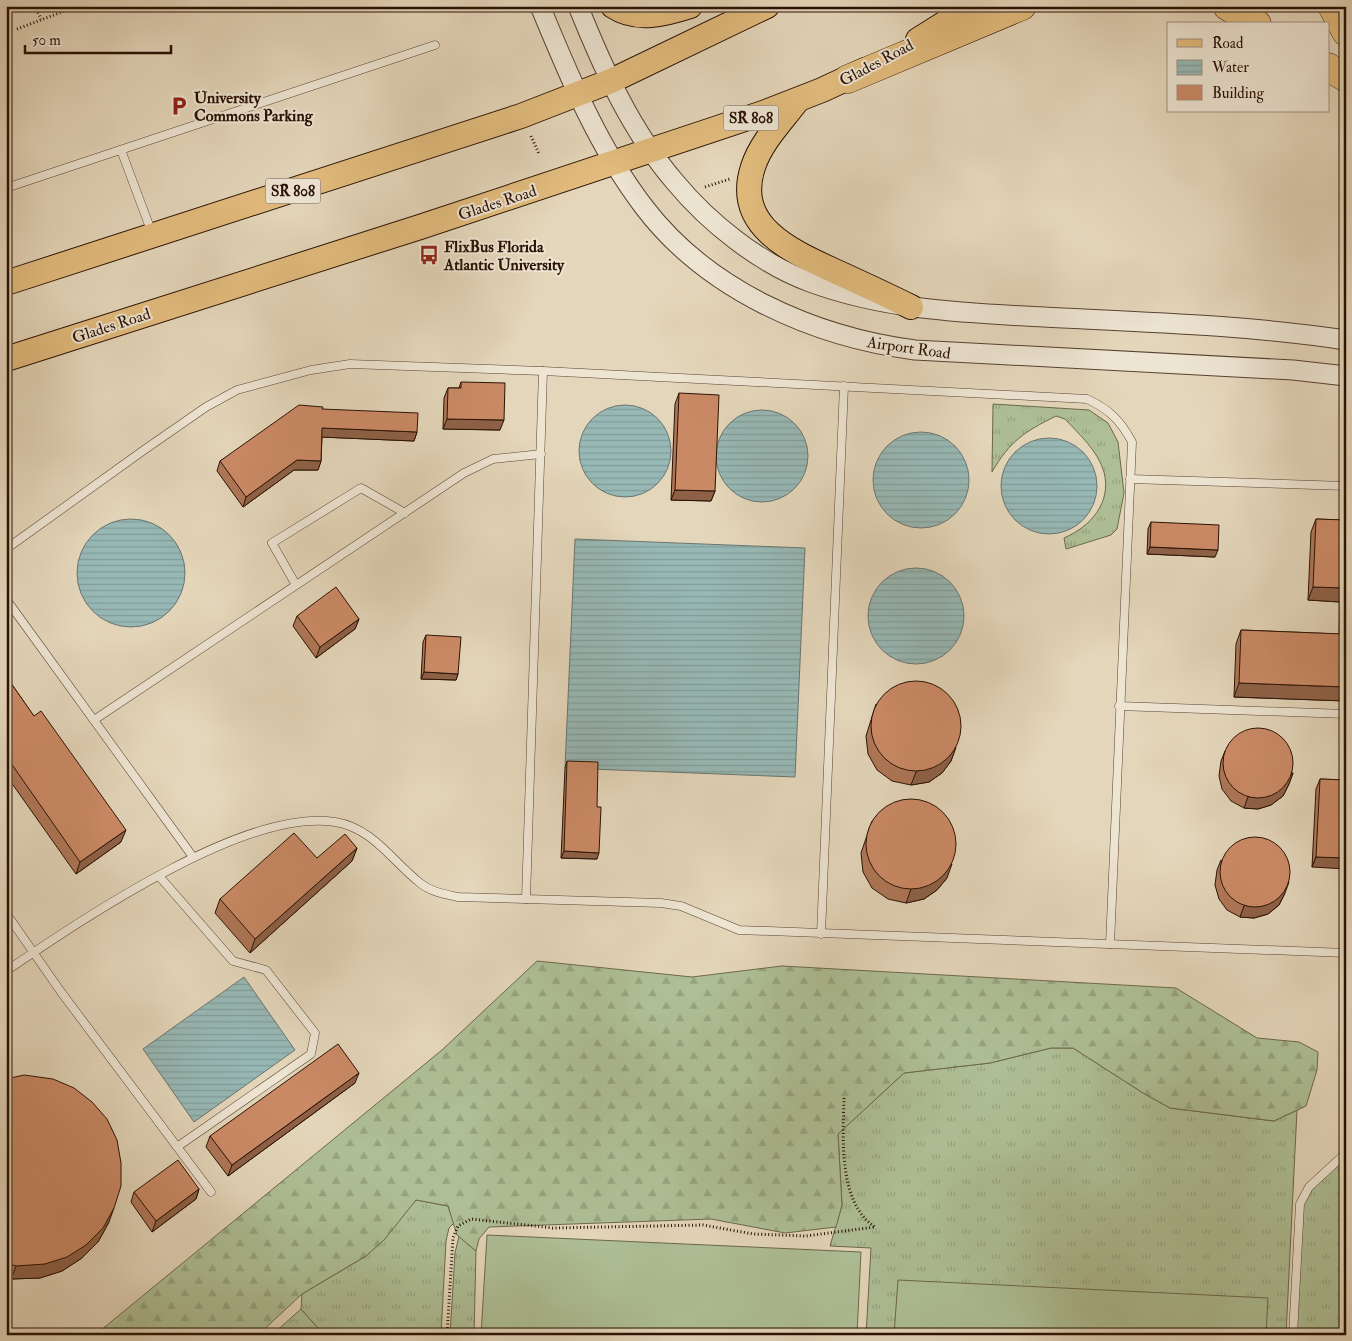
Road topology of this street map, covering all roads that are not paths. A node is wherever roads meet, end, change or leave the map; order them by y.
1 (540, 6) edge
2 (578, 6) edge
3 (613, 6) edge
4 (690, 6) edge
5 (767, 6) edge
6 (972, 6) edge
7 (1022, 6) edge
8 (1227, 6) edge
9 (1332, 6) edge
10 (1254, 22) edge
11 (1346, 32) edge
12 (435, 45) dead end
13 (1330, 68) edge
14 (1346, 78) edge
15 (848, 79) junction
16 (611, 81) junction
17 (578, 95) junction
18 (797, 101) junction
19 (121, 150) junction
20 (651, 151) junction
21 (614, 163) junction
22 (6, 188) edge
23 (153, 236) junction
24 (6, 283) edge
25 (911, 307) junction
26 (1346, 340) edge
27 (6, 359) edge
28 (543, 371) junction
29 (1346, 376) edge
30 (844, 386) junction
31 (541, 454) junction
32 (1130, 479) junction
33 (1346, 486) edge
34 (405, 513) junction
35 (6, 549) edge
36 (296, 585) junction
37 (6, 599) edge
38 (1119, 706) junction
39 (1346, 714) edge
40 (94, 720) junction
41 (193, 857) junction
42 (160, 876) junction
43 (526, 899) junction
44 (6, 913) edge
45 (821, 934) junction
46 (1110, 944) junction
47 (34, 952) junction
48 (1346, 952) edge
49 (6, 970) edge
50 (177, 1147) junction
51 (1346, 1154) edge
52 (211, 1192) dead end
53 (1293, 1335) edge

1 - 17 street, Airport Road
2 - 16 street
3 - 4 main road
5 - 16 main road, SR 808
6 - 15 main road, Glades Road / SR 808
7 - 15 highway
8 - 10 highway
9 - 11 highway
12 - 19 lane
13 - 14 highway
15 - 18 main road, Glades Road / SR 808
16 - 17 main road, SR 808
16 - 20 street
17 - 21 street, Airport Road
17 - 23 main road, SR 808
18 - 20 main road, Glades Road / SR 808
18 - 25 main road
19 - 22 lane
19 - 23 lane
20 - 21 main road, Glades Road / SR 808
20 - 25 street
21 - 27 main road, Glades Road / SR 808
21 - 29 street, Airport Road
23 - 24 main road, SR 808
25 - 26 street
28 - 30 lane
28 - 31 lane
28 - 35 lane
30 - 32 lane
30 - 45 lane
31 - 34 lane
31 - 43 lane
32 - 33 lane
32 - 38 lane
34 - 36 lane
34 - 36 lane
36 - 40 lane
37 - 40 lane
38 - 39 lane
38 - 46 lane
40 - 41 lane
41 - 42 lane
41 - 43 lane
42 - 47 lane
42 - 50 lane
43 - 45 lane
44 - 47 lane
45 - 46 lane
46 - 48 lane
47 - 49 lane
47 - 50 lane
50 - 52 lane
51 - 53 lane

